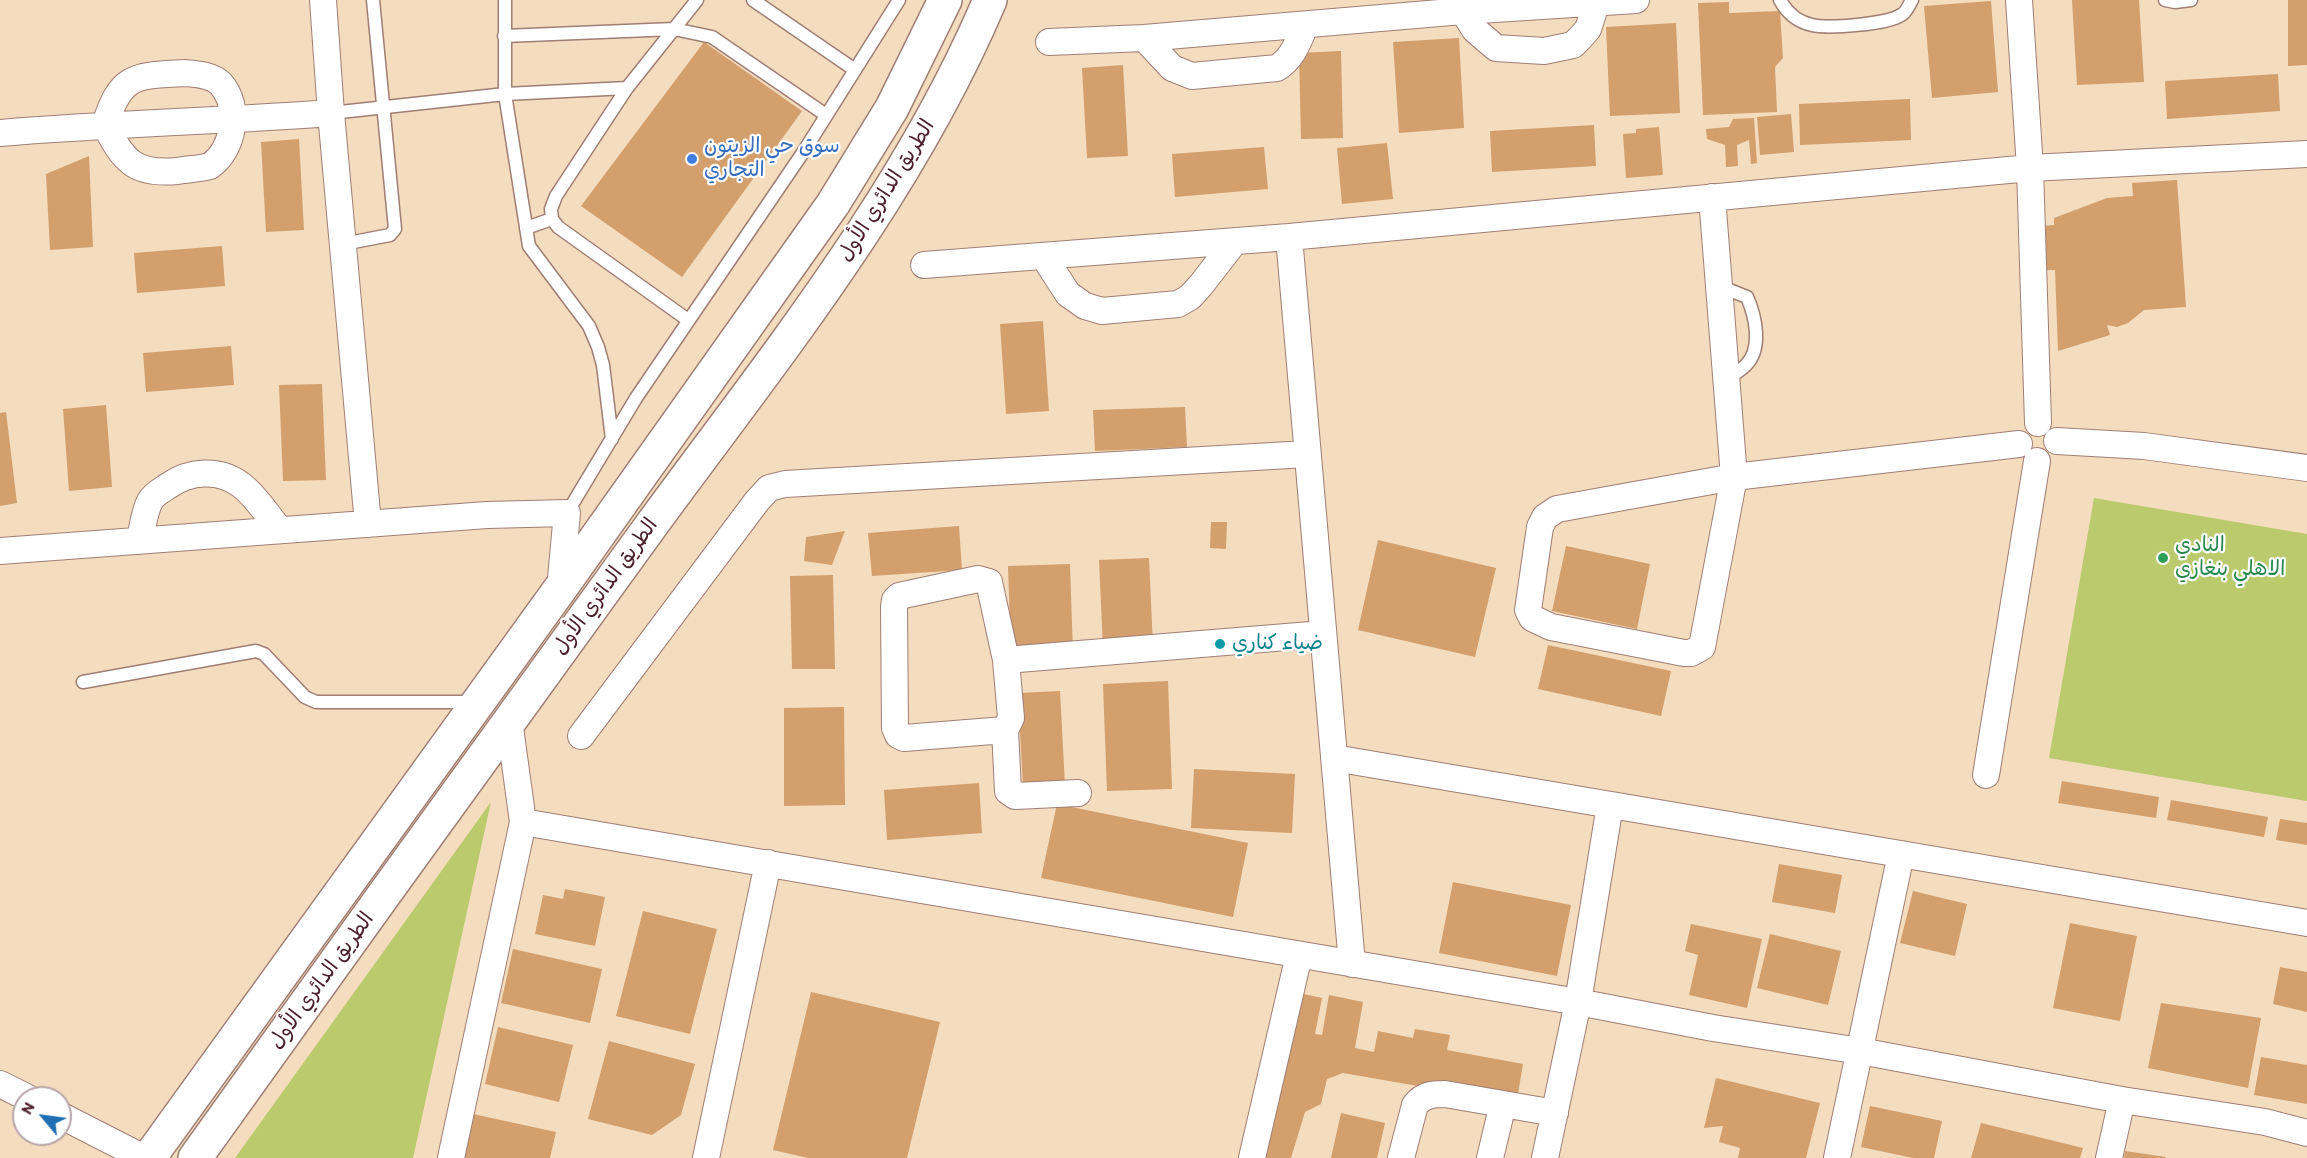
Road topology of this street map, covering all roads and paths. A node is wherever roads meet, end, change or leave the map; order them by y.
1 (323, 0) edge
2 (373, 0) edge
3 (505, 0) edge
4 (697, 0) edge
5 (753, 0) edge
6 (899, 0) edge
7 (945, 0) edge
8 (990, 0) edge
9 (1636, 0) edge
10 (1780, 0) edge
11 (1912, 0) edge
12 (2019, 0) edge
13 (2165, 0) edge
14 (2191, 0) edge
15 (1595, 2) edge
16 (1465, 6) edge
17 (1386, 9) edge
18 (1305, 26) junction
19 (674, 29) junction
20 (504, 36) junction
21 (1144, 38) junction
22 (1049, 42) dead end
23 (855, 70) junction
24 (627, 88) junction
25 (505, 94) junction
26 (384, 107) junction
27 (331, 113) junction
28 (826, 115) junction
29 (234, 120) junction
30 (105, 125) junction
31 (0, 133) edge
32 (2307, 154) edge
33 (2030, 168) junction
34 (1712, 197) junction
35 (552, 219) junction
36 (526, 228) junction
37 (1289, 237) junction
38 (1235, 241) junction
39 (343, 244) junction
40 (1044, 257) junction
41 (924, 265) dead end
42 (687, 320) junction
43 (2038, 423) junction
44 (612, 439) junction
45 (2057, 441) junction
46 (2028, 452) junction
47 (1307, 454) junction
48 (2307, 468) edge
49 (1734, 477) junction
50 (567, 513) junction
51 (368, 524) junction
52 (280, 530) junction
53 (139, 541) junction
54 (0, 551) edge
55 (560, 589) junction
56 (1323, 634) junction
57 (1006, 660) junction
58 (83, 682) dead end
59 (478, 702) junction
60 (509, 720) junction
61 (1005, 730) junction
62 (581, 736) dead end
63 (1334, 758) junction
64 (1986, 775) dead end
65 (1078, 794) dead end
66 (1610, 805) junction
67 (523, 822) junction
68 (1901, 854) junction
69 (768, 863) junction
70 (2307, 923) edge
71 (1299, 955) junction
72 (1352, 964) junction
73 (1578, 1002) junction
74 (1860, 1051) junction
75 (2122, 1100) junction
76 (1503, 1104) junction
77 (1555, 1113) junction
78 (72, 1120) edge
79 (2307, 1133) edge
80 (144, 1158) edge
81 (149, 1158) edge
82 (195, 1158) edge
83 (451, 1158) edge
84 (706, 1158) edge
85 (1252, 1158) edge
86 (1401, 1158) edge
87 (1490, 1158) edge
88 (1545, 1158) edge
89 (1837, 1158) edge
90 (2109, 1158) edge

1 - 27 street
2 - 26 lane
3 - 20 lane
4 - 19 lane
5 - 23 lane
6 - 23 lane
7 - 55 main road, الطريق الدائري الأول
8 - 60 main road, الطريق الدائري الأول
9 - 15 street
10 - 11 lane
12 - 33 street
13 - 14 lane
15 - 16 street
15 - 16 street
16 - 17 street
17 - 18 street
18 - 21 street
18 - 21 street
19 - 20 lane
19 - 24 lane
19 - 28 lane
20 - 25 lane
21 - 22 street
23 - 28 lane
24 - 25 lane
24 - 35 lane
25 - 26 lane
25 - 36 lane
26 - 27 lane
26 - 39 lane
27 - 29 street
27 - 39 street
28 - 42 lane
29 - 30 street
29 - 30 street
29 - 30 street
30 - 31 street
32 - 33 street
33 - 34 street
33 - 43 street
34 - 37 street
34 - 49 street
35 - 36 lane
35 - 42 lane
36 - 44 lane
37 - 38 street
37 - 47 street
38 - 40 street
38 - 40 street
39 - 51 street
40 - 41 street
42 - 44 lane
43 - 45 street
43 - 46 street
44 - 50 lane
45 - 46 street
45 - 48 street
46 - 49 street
46 - 64 street
47 - 56 street
47 - 62 street
49 - 49 street
50 - 51 street
50 - 55 street
51 - 52 street
52 - 53 street
52 - 53 street
53 - 54 street
55 - 59 main road, الطريق الدائري الأول
56 - 57 street
56 - 63 street
57 - 61 street
57 - 61 street
58 - 59 lane
59 - 81 main road, الطريق الدائري الأول
60 - 67 street
60 - 82 main road, الطريق الدائري الأول
61 - 65 street
63 - 66 street
63 - 72 street
66 - 68 street
66 - 73 street
67 - 69 street
67 - 83 street
68 - 70 street
68 - 74 street
69 - 71 street
69 - 84 street
71 - 72 street
71 - 85 street
72 - 73 street
73 - 74 street
73 - 77 street
74 - 75 street
74 - 89 street
75 - 79 street
75 - 90 street
76 - 77 street
76 - 86 street
76 - 87 street
77 - 88 street
78 - 80 street

